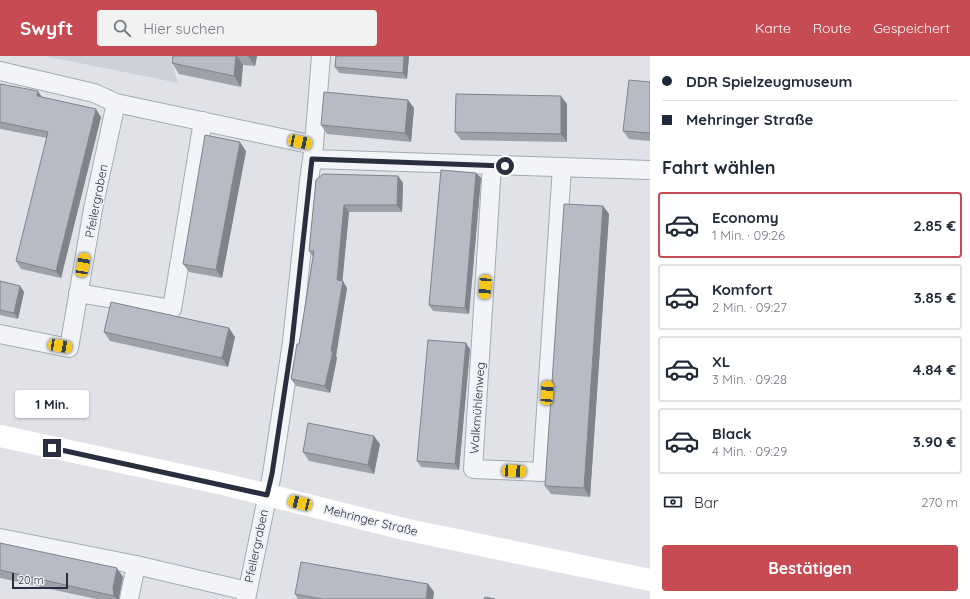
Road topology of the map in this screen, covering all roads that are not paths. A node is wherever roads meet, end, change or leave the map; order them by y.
1 (320, 56) edge
2 (0, 71) edge
3 (116, 103) junction
4 (203, 121) junction
5 (313, 152) junction
6 (492, 165) junction
7 (562, 167) junction
8 (650, 170) edge
9 (78, 293) junction
10 (0, 334) edge
11 (0, 436) edge
12 (267, 495) junction
13 (0, 538) edge
14 (136, 565) junction
15 (650, 580) edge
16 (246, 595) edge
17 (129, 599) edge

1 - 5 street, Pfeilergraben
2 - 3 street
3 - 4 street
3 - 9 street, Pfeilergraben
4 - 5 street
4 - 9 street
5 - 6 street
5 - 12 street, Pfeilergraben
6 - 7 street
6 - 7 street, Walkmühlenweg
7 - 8 street
9 - 10 street, Pfeilergraben
11 - 12 main road, Mehringer Straße
12 - 15 main road, Mehringer Straße
12 - 16 street, Pfeilergraben
13 - 14 street, Pfeilergraben
14 - 16 street, Pfeilergraben
14 - 17 street

